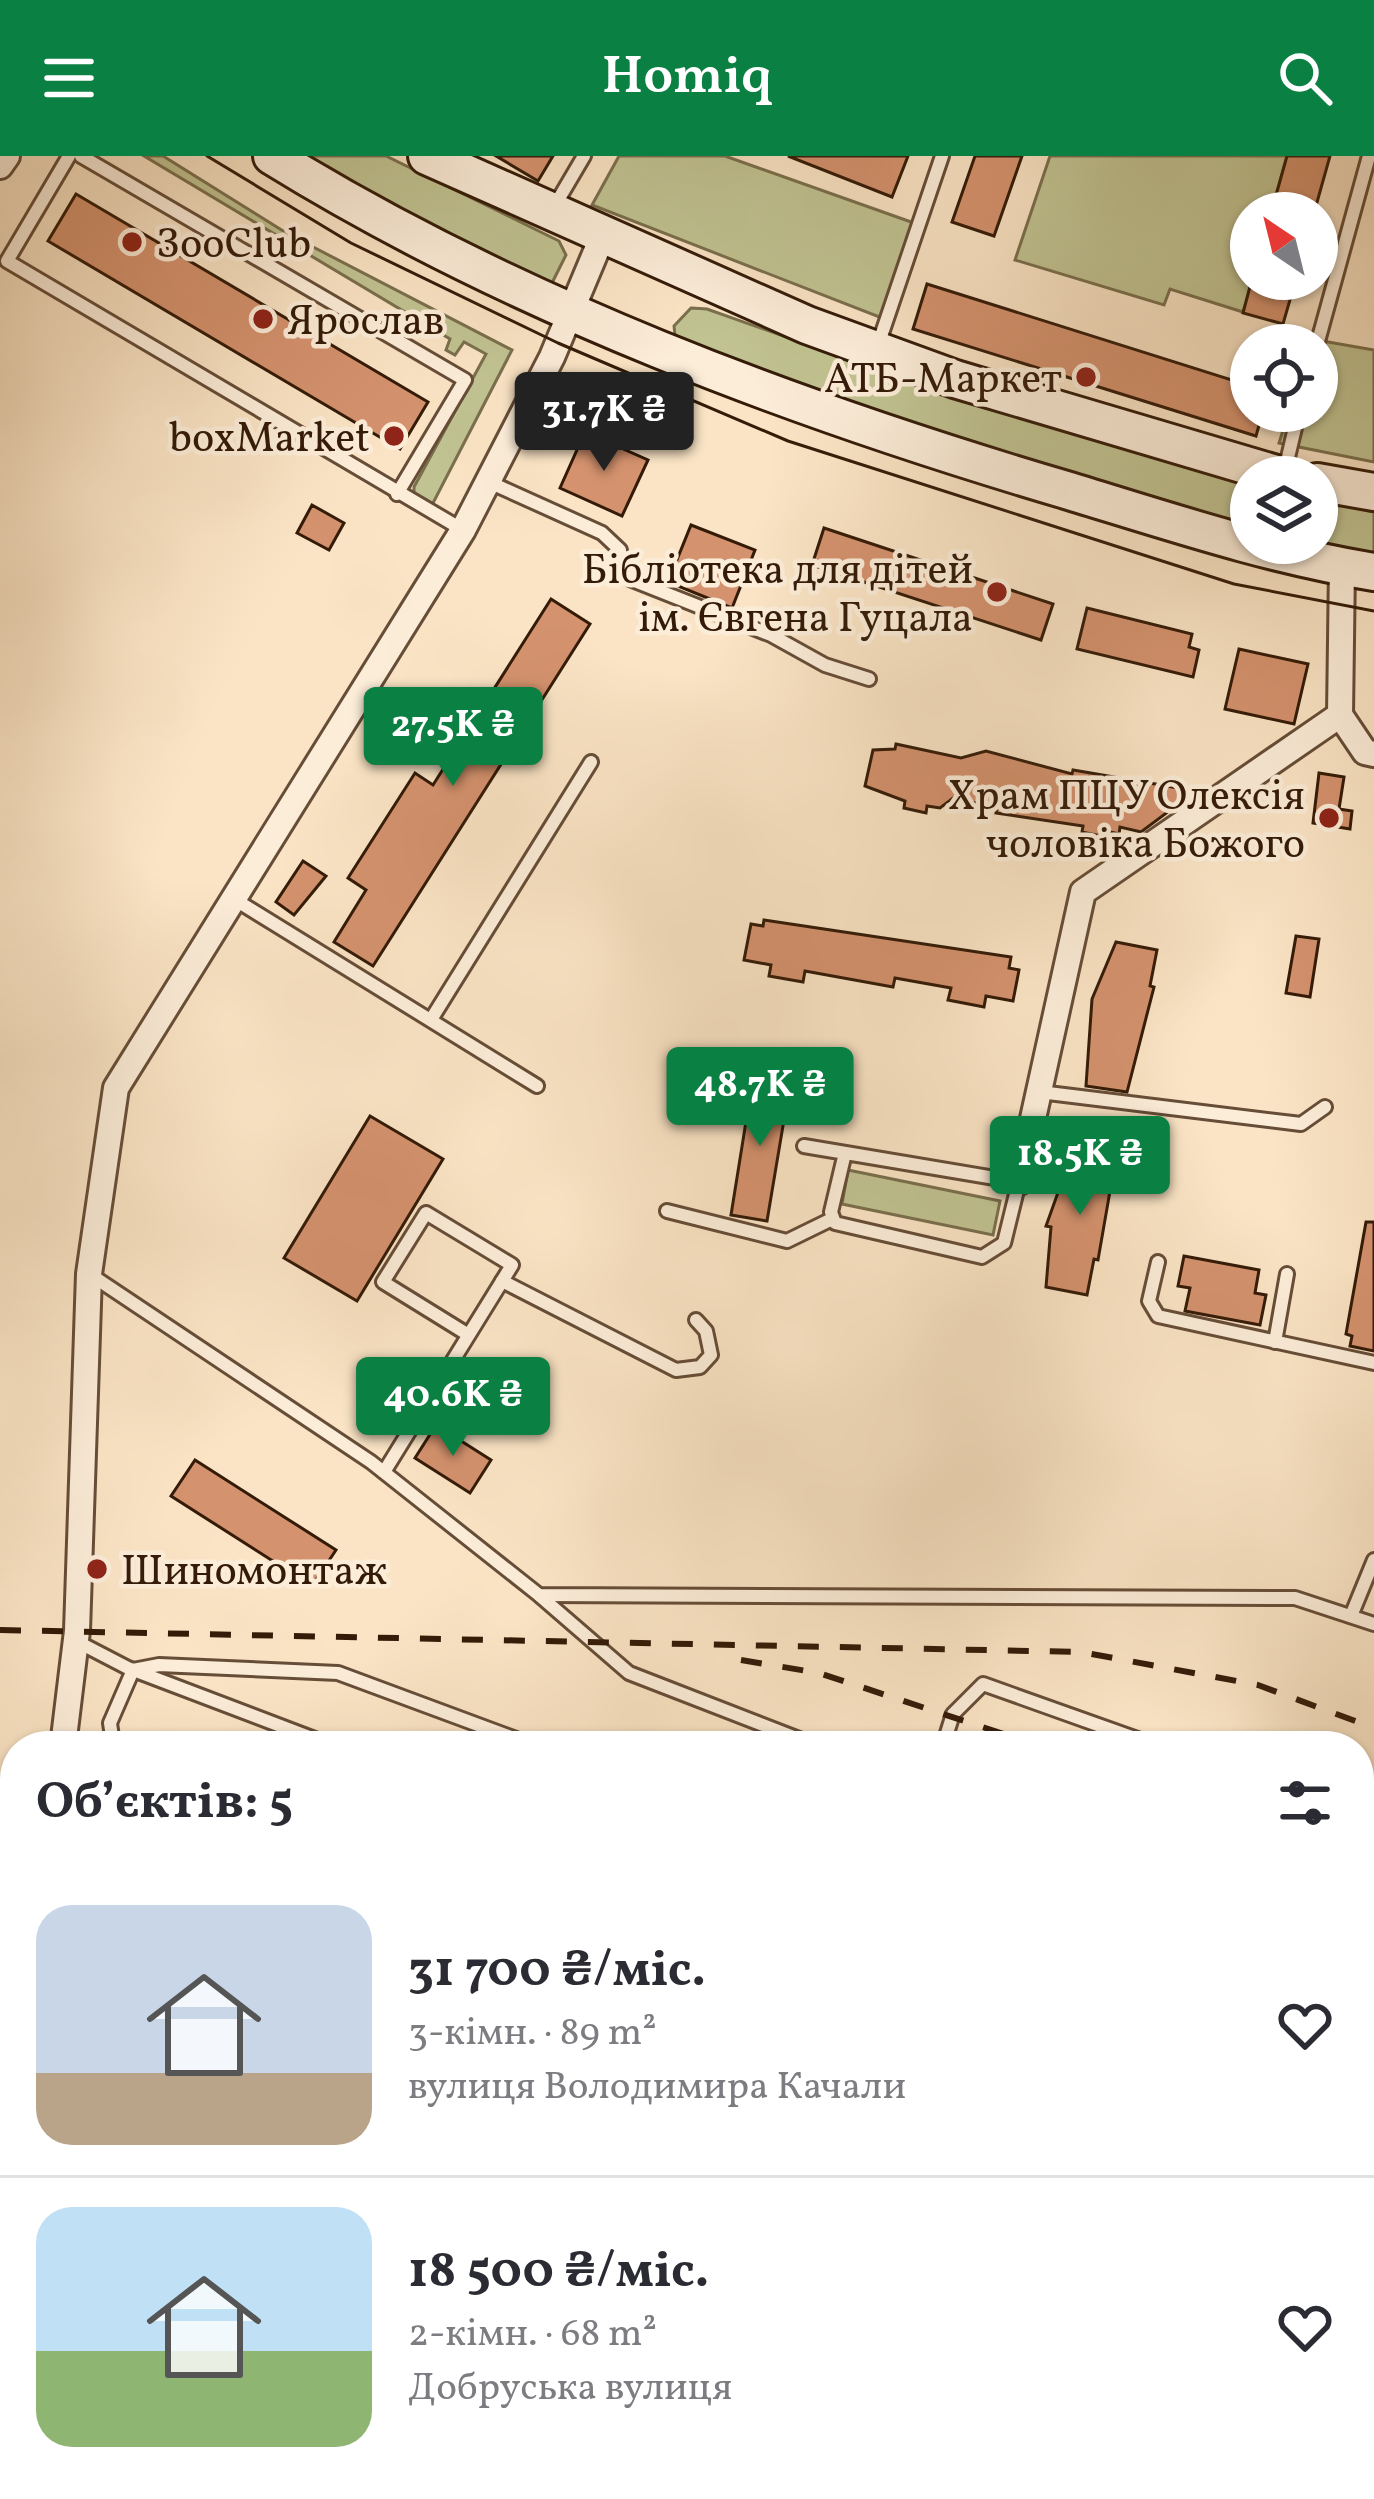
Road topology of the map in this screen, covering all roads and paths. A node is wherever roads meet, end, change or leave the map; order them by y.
1 (7, 156) edge
2 (69, 156) edge
3 (81, 156) edge
4 (272, 156) edge
5 (427, 156) edge
6 (584, 156) edge
7 (943, 156) edge
8 (1369, 156) edge
9 (0, 166) edge
10 (550, 212) junction
11 (603, 235) junction
12 (573, 312) junction
13 (1322, 324) edge
14 (877, 349) junction
15 (1230, 461) edge
16 (489, 482) junction
17 (1338, 486) edge
18 (1374, 492) edge
19 (397, 494) junction
20 (463, 530) junction
21 (1358, 569) edge
22 (869, 679) dead end
23 (1340, 716) junction
24 (1374, 754) edge
25 (591, 762) dead end
26 (234, 899) junction
27 (432, 1018) junction
28 (537, 1086) dead end
29 (1040, 1092) junction
30 (1325, 1107) dead end
31 (804, 1146) dead end
32 (845, 1153) junction
33 (1018, 1183) junction
34 (667, 1211) dead end
35 (832, 1219) junction
36 (1158, 1262) dead end
37 (88, 1274) junction
38 (1287, 1274) dead end
39 (502, 1281) junction
40 (696, 1320) dead end
41 (467, 1334) junction
42 (1276, 1342) junction
43 (1374, 1363) edge
44 (384, 1472) junction
45 (1374, 1560) edge
46 (538, 1595) junction
47 (1351, 1616) junction
48 (1374, 1624) edge
49 (75, 1640) junction
50 (133, 1670) junction
51 (65, 1731) edge
52 (112, 1731) edge
53 (294, 1731) edge
54 (495, 1731) edge
55 (778, 1731) edge
56 (948, 1731) edge
57 (1115, 1731) edge

1 - 9 street
2 - 19 lane
3 - 19 lane
4 - 12 main road
5 - 10 main road
6 - 10 lane
7 - 14 lane
8 - 13 lane
10 - 11 main road
11 - 12 street
11 - 14 main road
12 - 16 street
12 - 21 main road
14 - 15 main road
16 - 20 street
16 - 22 lane
17 - 18 main road
19 - 20 lane
20 - 26 street
21 - 23 street
23 - 24 street
23 - 29 street
25 - 27 lane
26 - 27 lane
26 - 37 street
27 - 28 lane
29 - 30 lane
29 - 33 street
31 - 32 lane
32 - 33 lane
32 - 35 lane
33 - 35 lane
34 - 35 lane
36 - 42 lane
37 - 44 lane
37 - 49 street
38 - 42 lane
39 - 40 lane
39 - 41 lane
39 - 41 lane
41 - 44 lane
42 - 43 lane
44 - 46 lane
45 - 47 lane
46 - 47 lane
46 - 55 lane
47 - 48 lane
49 - 50 lane
49 - 51 street
50 - 52 lane
50 - 53 lane
50 - 54 lane
56 - 57 lane

